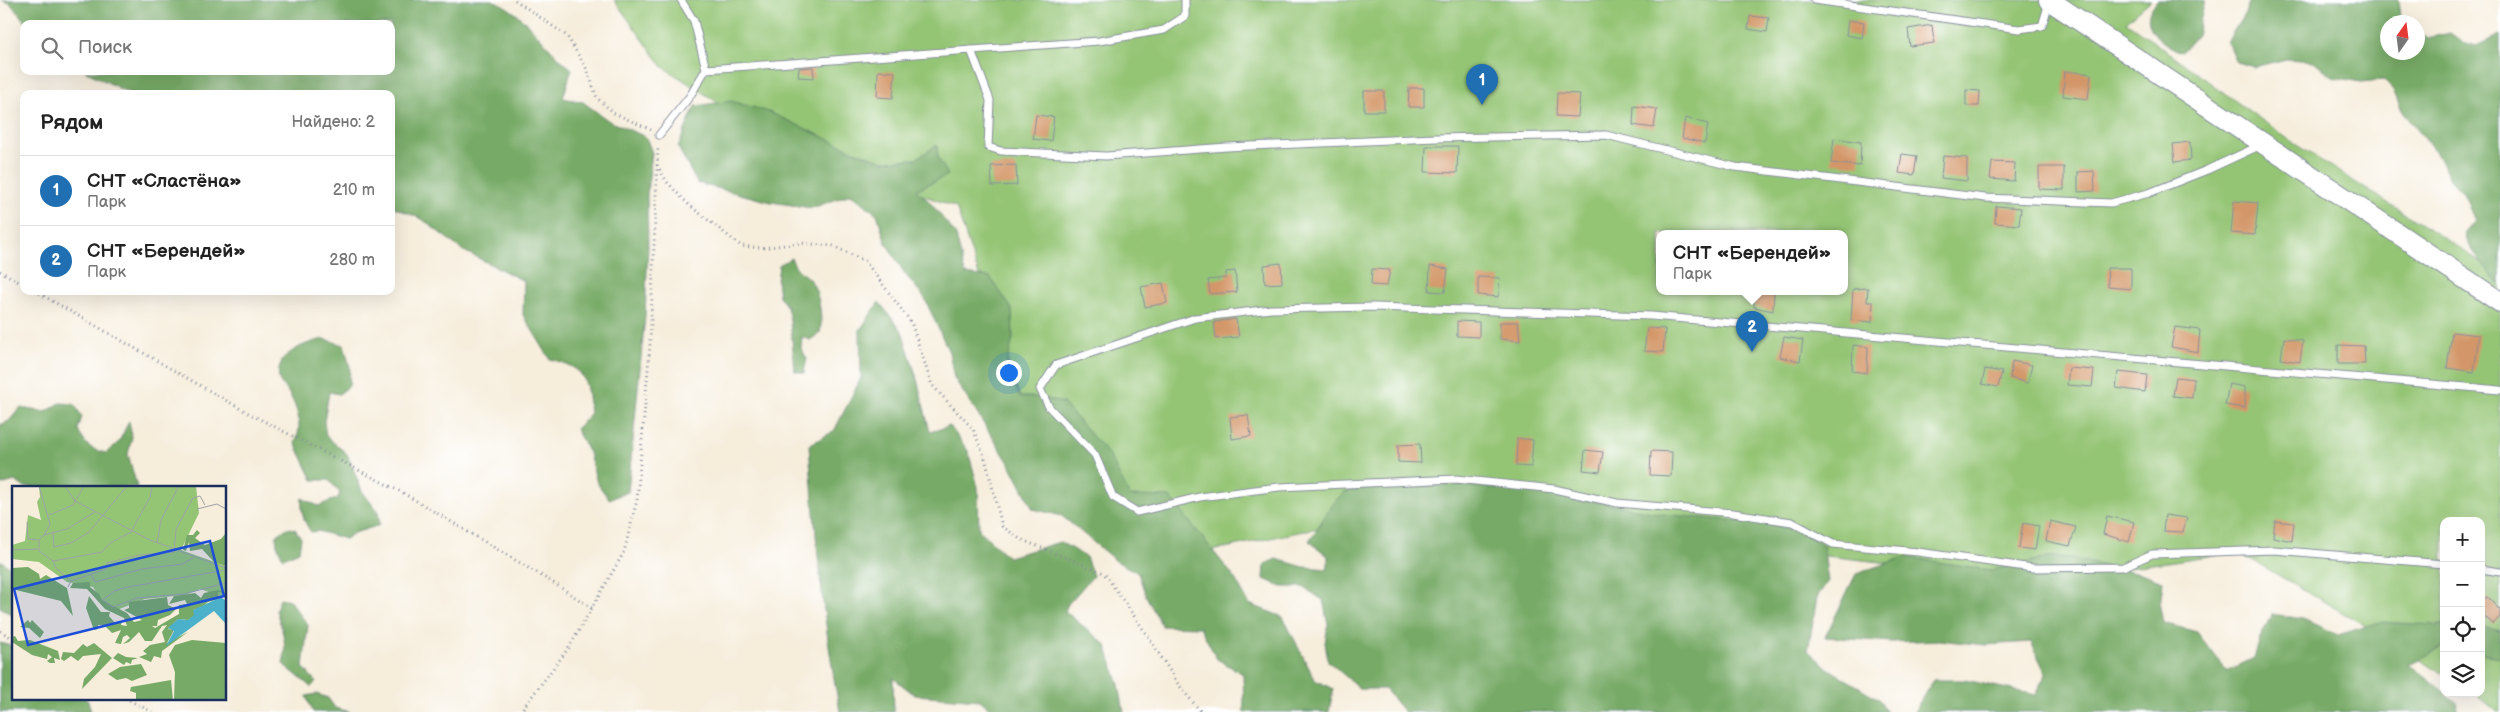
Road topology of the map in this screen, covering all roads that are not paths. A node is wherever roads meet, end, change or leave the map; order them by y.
1 (681, 0) edge
2 (1184, 0) edge
3 (1814, 0) edge
4 (2049, 0) edge
5 (971, 50) junction
6 (706, 69) junction
7 (659, 135) road end
8 (2263, 144) junction
9 (2500, 302) edge
10 (2500, 390) edge
11 (2440, 564) edge
12 (2485, 570) edge
13 (2500, 572) edge

1 - 6 lane
2 - 5 lane
3 - 4 lane
4 - 8 street
5 - 6 lane
5 - 8 lane
6 - 7 lane
8 - 9 street
10 - 11 lane
12 - 13 lane

